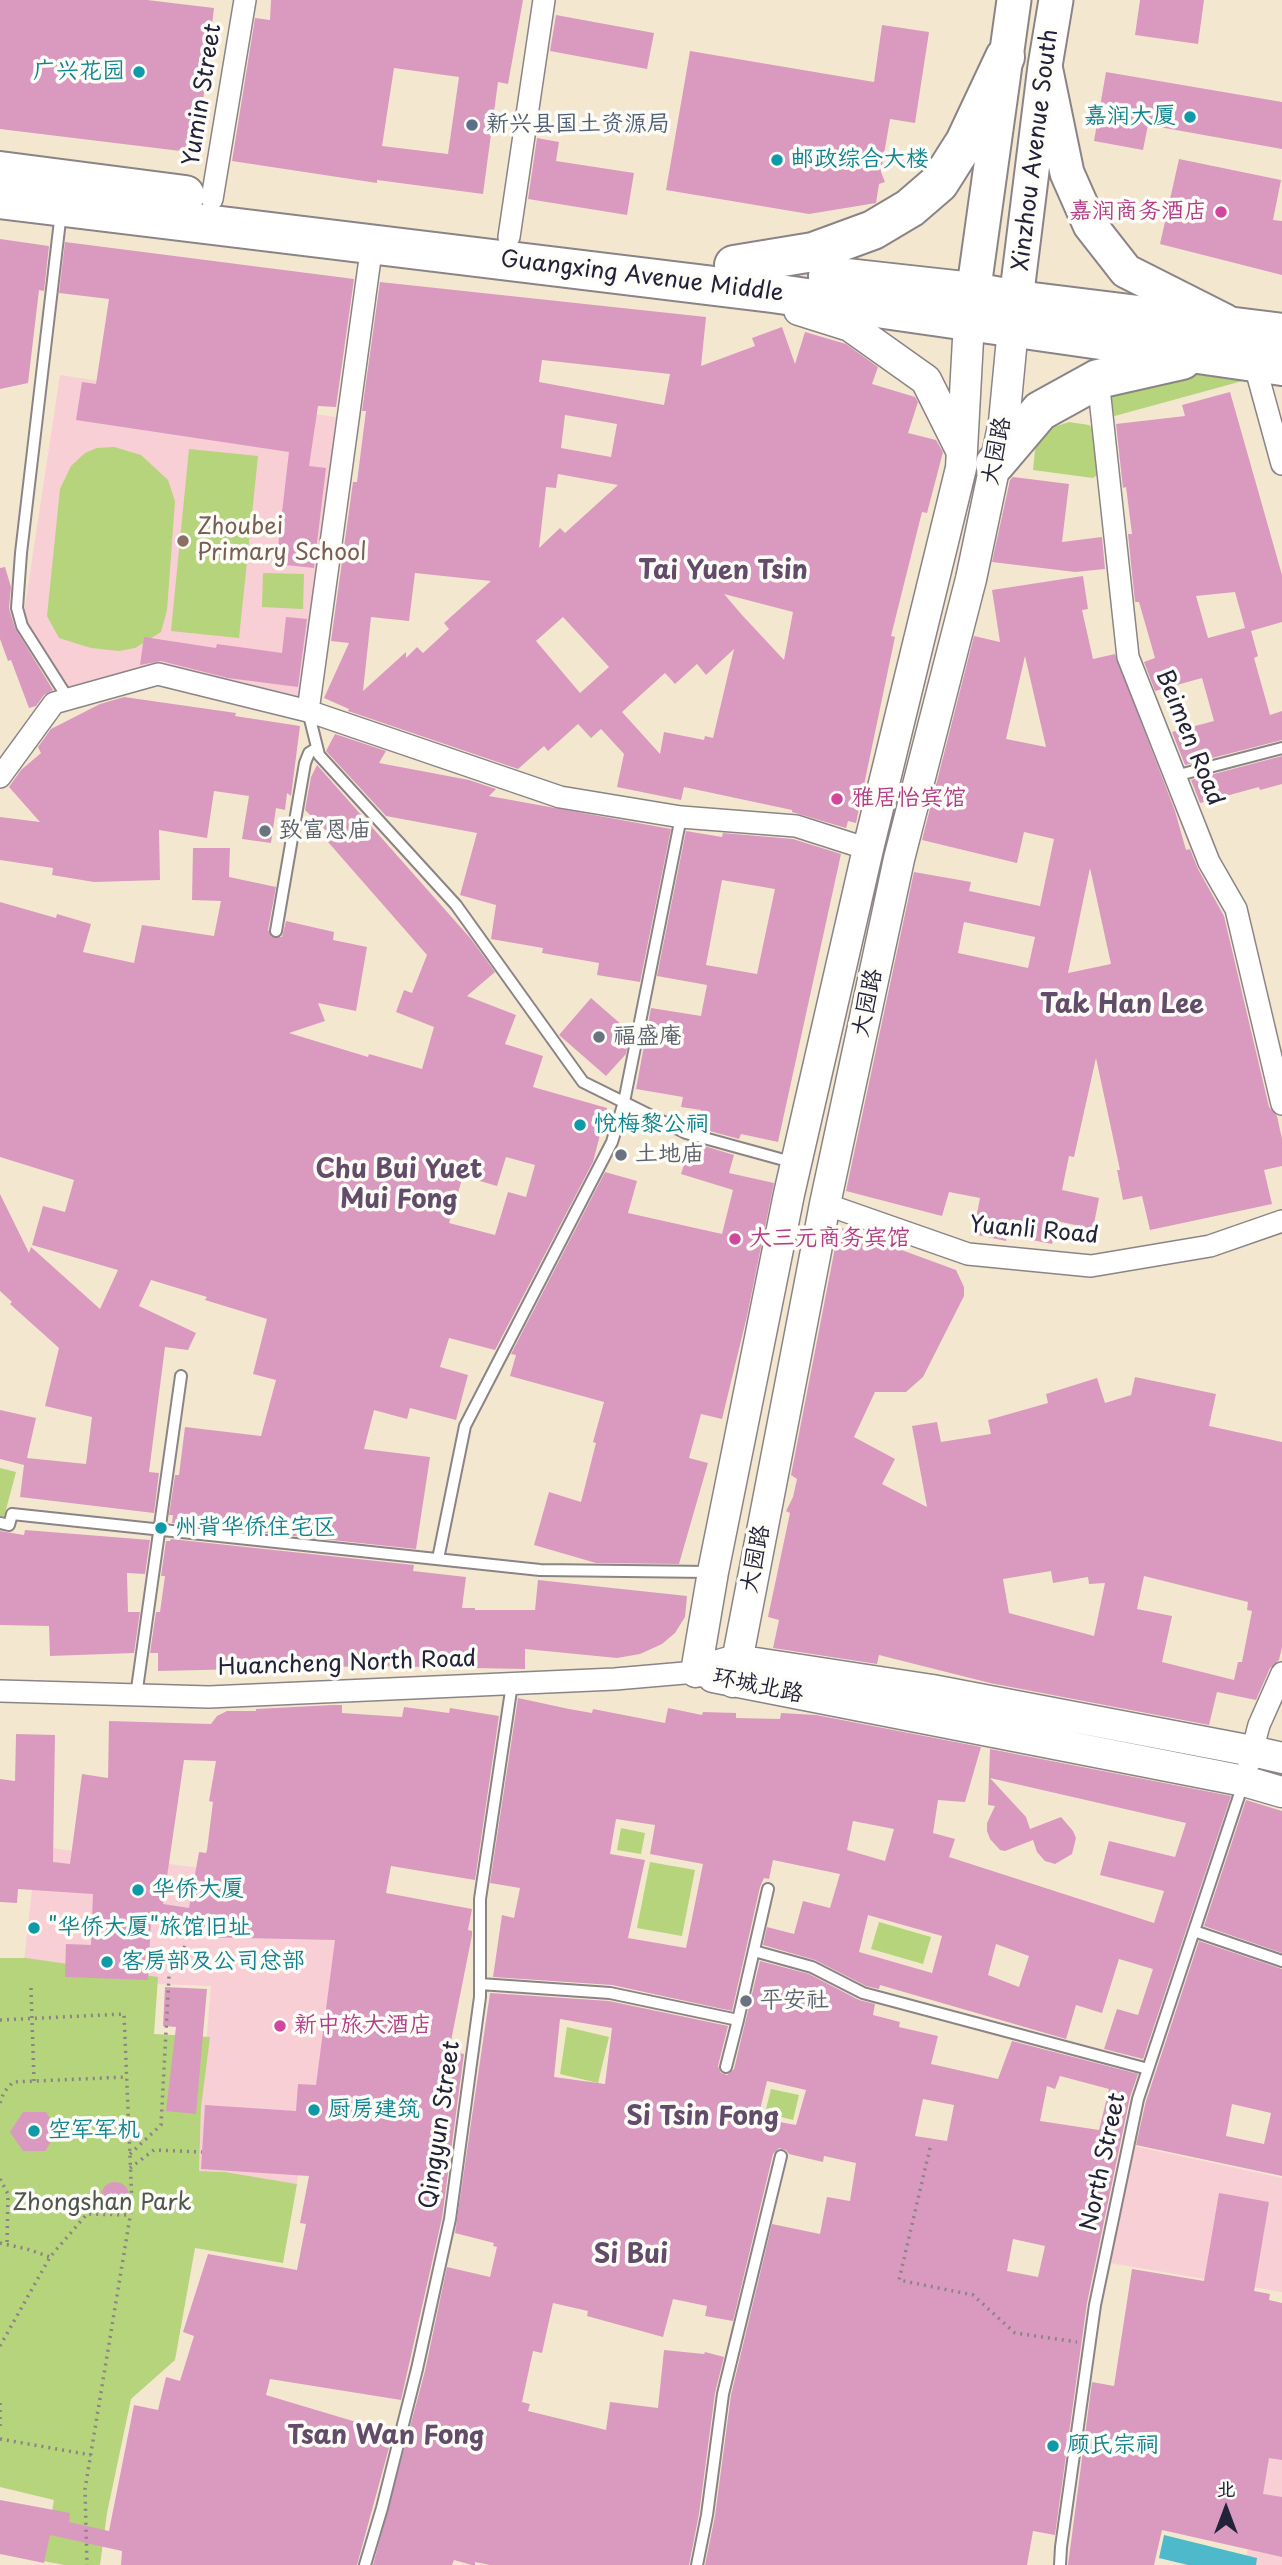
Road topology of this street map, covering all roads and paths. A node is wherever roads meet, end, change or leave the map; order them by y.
1 (245, 0) edge
2 (544, 0) edge
3 (1014, 0) edge
4 (1056, 0) edge
5 (1005, 57) junction
6 (1045, 66) junction
7 (0, 171) edge
8 (0, 199) edge
9 (212, 199) junction
10 (62, 207) junction
11 (509, 237) junction
12 (372, 244) junction
13 (733, 277) junction
14 (971, 307) junction
15 (1015, 314) junction
16 (1239, 328) junction
17 (1282, 333) edge
18 (1208, 354) junction
19 (1268, 364) edge
20 (1098, 379) junction
21 (978, 457) junction
22 (1282, 464) edge
23 (69, 699) junction
24 (308, 711) junction
25 (317, 748) junction
26 (1282, 748) edge
27 (1175, 776) junction
28 (0, 777) edge
29 (681, 817) junction
30 (868, 849) junction
31 (276, 931) dead end
32 (624, 1102) junction
33 (1282, 1104) edge
34 (796, 1164) junction
35 (825, 1204) junction
36 (1282, 1221) edge
37 (181, 1376) dead end
38 (0, 1523) edge
39 (159, 1529) junction
40 (439, 1559) junction
41 (713, 1572) junction
42 (734, 1671) junction
43 (696, 1672) junction
44 (1282, 1673) edge
45 (512, 1684) junction
46 (0, 1691) edge
47 (136, 1696) junction
48 (1252, 1751) junction
49 (1282, 1758) edge
50 (1244, 1781) junction
51 (1282, 1792) edge
52 (768, 1889) dead end
53 (1194, 1931) junction
54 (185, 1947) dead end
55 (754, 1951) junction
56 (1282, 1961) edge
57 (480, 1984) junction
58 (31, 1988) dead end
59 (31, 2019) junction
60 (0, 2020) edge
61 (738, 2020) junction
62 (726, 2067) dead end
63 (1148, 2069) junction
64 (127, 2077) junction
65 (34, 2081) junction
66 (0, 2103) edge
67 (930, 2148) dead end
68 (202, 2152) dead end
69 (130, 2154) junction
70 (780, 2156) dead end
71 (130, 2168) junction
72 (0, 2179) edge
73 (130, 2215) junction
74 (0, 2244) edge
75 (7, 2244) junction
76 (50, 2257) junction
77 (1090, 2344) junction
78 (0, 2346) edge
79 (0, 2403) edge
80 (0, 2429) edge
81 (0, 2439) edge
82 (90, 2455) junction
83 (87, 2565) edge
84 (365, 2565) edge
85 (696, 2565) edge
86 (1060, 2565) edge

1 - 9 street, Yumin Street
2 - 11 street
3 - 5 main road, Xinzhou Avenue South
4 - 6 main road, Xinzhou Avenue South
5 - 13 highway
5 - 14 main road, Xinzhou Avenue South
6 - 15 main road, Xinzhou Avenue South
6 - 16 main road
7 - 9 highway, Guangxing Avenue Middle
8 - 10 highway, Guangxing Avenue Middle
9 - 11 highway, Guangxing Avenue Middle
10 - 12 highway, Guangxing Avenue Middle
10 - 23 lane
11 - 13 highway, Guangxing Avenue Middle
12 - 13 highway, Guangxing Avenue Middle
12 - 24 street
13 - 14 highway, Guangxing Avenue Middle
13 - 21 main road
14 - 15 highway, Guangxing Avenue Middle
14 - 21 main road, 大园路
15 - 16 highway, Guangxing Avenue Middle
15 - 18 highway, Guangxing Avenue Middle
15 - 21 main road, 大园路
16 - 17 highway, Guangxing Avenue Middle
18 - 19 highway, Guangxing Avenue Middle
18 - 20 highway
19 - 22 street
20 - 21 highway
20 - 27 street, Beimen Road
21 - 30 main road, 大园路
21 - 35 main road, 大园路
23 - 24 street
23 - 28 street
24 - 25 lane
24 - 29 street
25 - 31 lane
25 - 32 lane
26 - 27 lane
27 - 33 street, Beimen Road
29 - 30 street
29 - 32 lane
30 - 34 main road, 大园路
32 - 34 lane
32 - 40 lane
34 - 41 main road, 大园路
35 - 36 street, Yuanli Road
35 - 42 main road, 大园路
37 - 39 lane
38 - 39 lane
39 - 40 lane
39 - 47 lane
40 - 41 lane
41 - 43 main road, 大园路
42 - 43 main road, 环城北路
42 - 48 main road, 环城北路
42 - 50 main road, 环城北路
43 - 45 street, Huancheng North Road
44 - 48 street
45 - 47 street, Huancheng North Road
45 - 57 lane, Qingyun Street
46 - 47 street, Huancheng North Road
48 - 49 main road, 环城北路
48 - 50 street
50 - 51 main road, 环城北路
50 - 53 lane, North Street
52 - 55 lane
53 - 56 lane
53 - 63 lane, North Street
54 - 69 path
55 - 61 lane
55 - 63 lane
57 - 61 lane
57 - 84 lane, Qingyun Street
58 - 59 path
59 - 60 path
59 - 64 path
59 - 65 path
61 - 62 lane
63 - 77 lane, North Street
64 - 65 path
64 - 69 path
65 - 66 path
67 - 77 path
68 - 71 path
69 - 71 path
70 - 85 lane
71 - 73 path
72 - 75 path
73 - 76 path
73 - 82 path
74 - 75 path
75 - 76 path
76 - 78 path
77 - 86 lane, North Street
79 - 80 path
81 - 82 path
82 - 83 path

